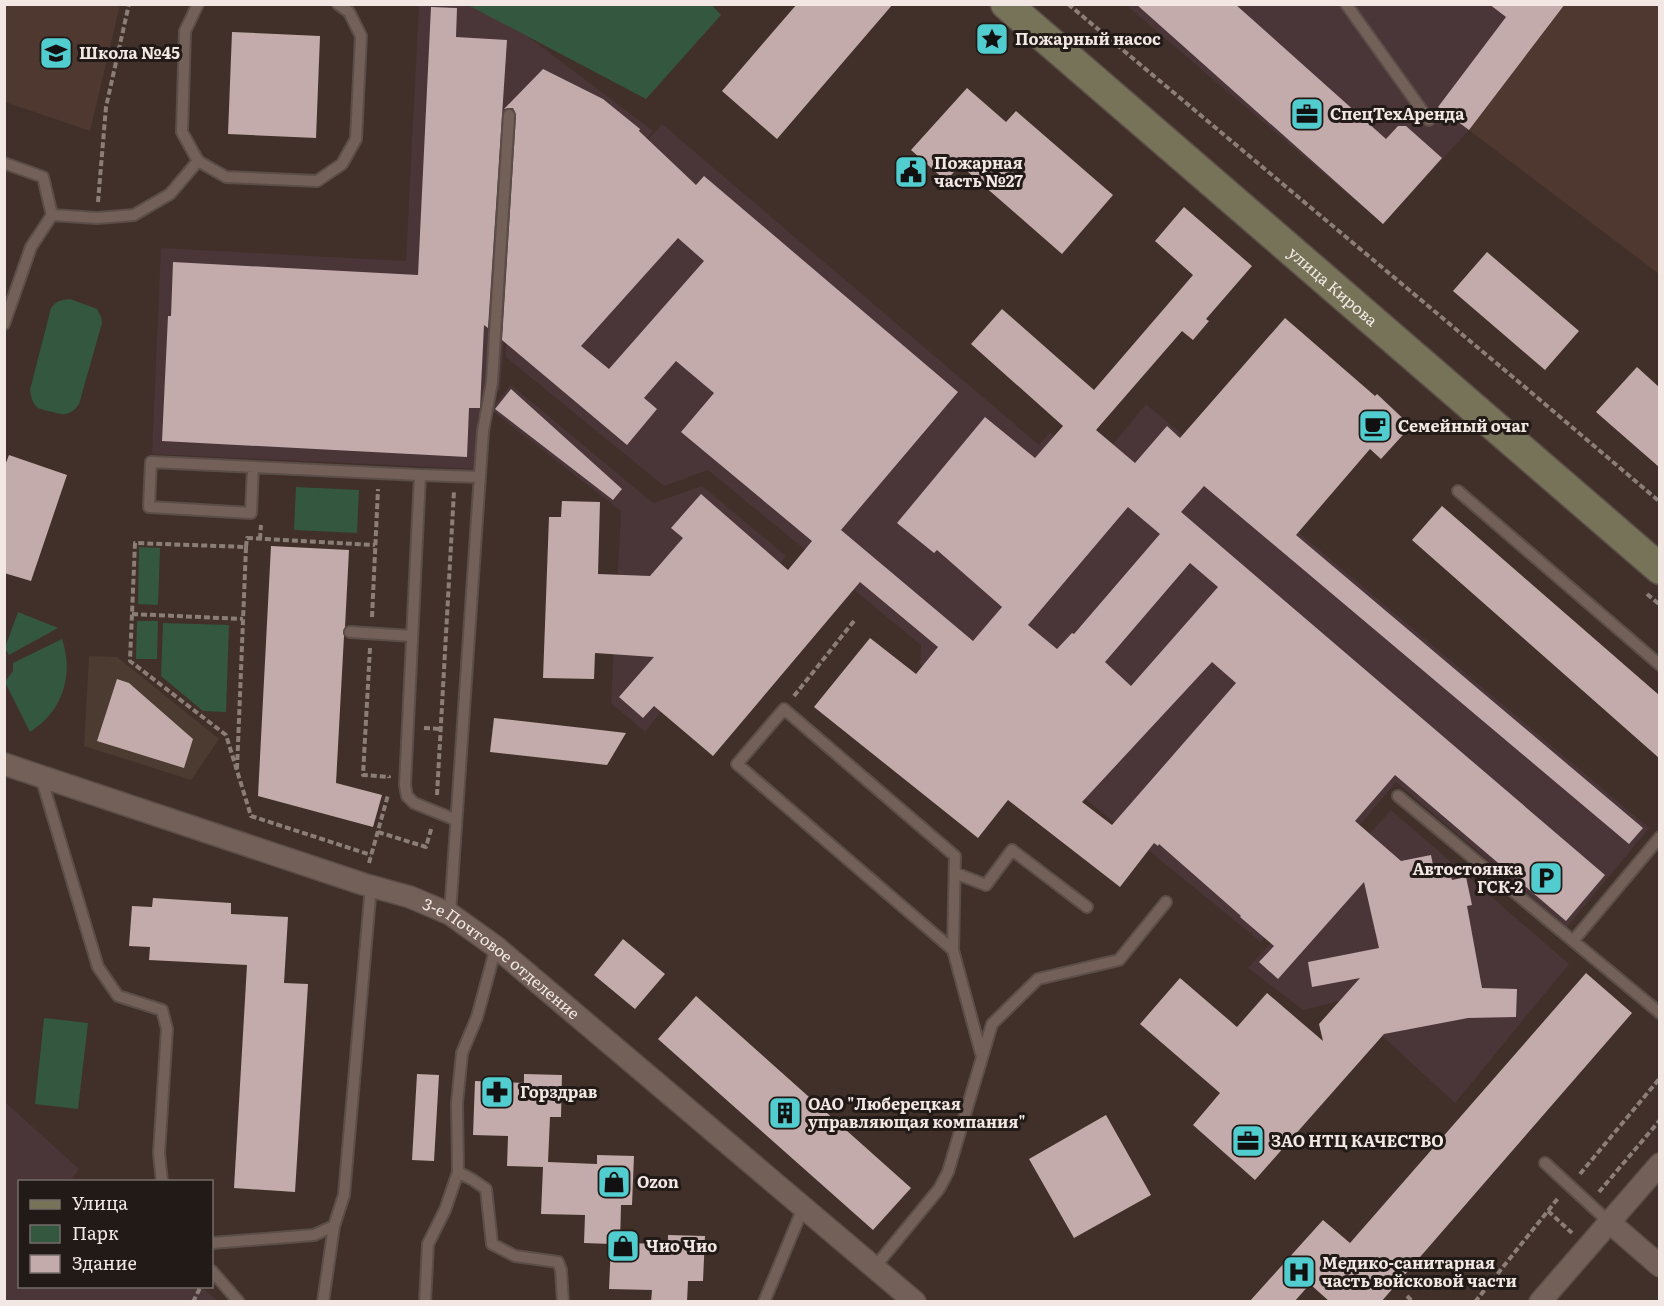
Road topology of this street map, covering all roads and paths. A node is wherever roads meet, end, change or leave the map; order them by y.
1 (129, 4) edge
2 (198, 4) edge
3 (338, 4) edge
4 (1006, 4) edge
5 (1068, 4) edge
6 (1346, 4) edge
7 (509, 115) dead end
8 (1429, 120) dead end
9 (198, 161) junction
10 (4, 163) edge
11 (52, 215) junction
12 (97, 218) junction
13 (4, 324) edge
14 (253, 468) junction
15 (420, 475) junction
16 (480, 477) junction
17 (378, 485) dead end
18 (419, 487) junction
19 (1458, 491) dead end
20 (1659, 502) edge
21 (375, 545) junction
22 (246, 548) junction
23 (1659, 569) edge
24 (132, 614) junction
25 (243, 619) junction
26 (854, 621) dead end
27 (350, 632) dead end
28 (371, 633) junction
29 (412, 636) junction
30 (1659, 665) edge
31 (784, 709) junction
32 (4, 764) edge
33 (237, 769) junction
34 (41, 777) junction
35 (1398, 796) dead end
36 (436, 812) junction
37 (456, 820) junction
38 (378, 832) junction
39 (1659, 837) edge
40 (371, 855) junction
41 (955, 873) junction
42 (367, 885) junction
43 (1166, 902) dead end
44 (1087, 907) dead end
45 (450, 914) junction
46 (1573, 941) junction
47 (496, 947) junction
48 (953, 950) junction
49 (1659, 1013) edge
50 (982, 1057) junction
51 (1659, 1120) edge
52 (1545, 1163) dead end
53 (1659, 1164) edge
54 (458, 1172) junction
55 (1579, 1175) dead end
56 (162, 1180) edge
57 (1585, 1181) dead end
58 (1591, 1187) dead end
59 (803, 1208) junction
60 (1608, 1221) junction
61 (334, 1226) junction
62 (213, 1243) edge
63 (1659, 1266) edge
64 (874, 1268) junction
65 (213, 1272) edge
66 (200, 1288) edge
67 (1407, 1296) dead end
68 (193, 1302) edge
69 (239, 1302) edge
70 (324, 1302) edge
71 (425, 1302) edge
72 (563, 1302) edge
73 (764, 1302) edge
74 (915, 1302) edge
75 (1413, 1302) edge
76 (1540, 1302) edge

1 - 12 path
2 - 9 lane
3 - 9 lane
4 - 23 main road, улица Кирова
5 - 20 path
6 - 8 lane
7 - 16 lane
9 - 12 lane
10 - 11 lane
11 - 12 lane
11 - 13 lane
14 - 14 lane
14 - 15 lane
15 - 16 lane
15 - 18 lane
16 - 37 lane
17 - 21 path
18 - 29 lane
18 - 36 path
19 - 30 lane
21 - 22 path
21 - 28 path
22 - 24 path
22 - 25 path
24 - 25 path
24 - 33 path
25 - 33 path
26 - 31 path
27 - 28 lane
28 - 29 lane
28 - 38 path
29 - 36 lane
31 - 41 lane
31 - 48 lane
32 - 34 street, 3-е Почтовое отделение
33 - 40 path
34 - 42 street, 3-е Почтовое отделение
34 - 56 lane
35 - 46 lane
36 - 37 lane
36 - 38 path
37 - 45 lane
38 - 40 path
39 - 46 lane
40 - 42 path
41 - 44 lane
41 - 48 lane
42 - 45 street, 3-е Почтовое отделение
42 - 61 lane
43 - 50 lane
45 - 47 street, 3-е Почтовое отделение
46 - 49 lane
47 - 54 lane
47 - 59 street, 3-е Почтовое отделение
48 - 50 lane
50 - 64 lane
51 - 58 path
52 - 60 lane
53 - 60 street
54 - 71 lane
54 - 72 lane
55 - 57 path
59 - 64 street, 3-е Почтовое отделение
59 - 73 lane
60 - 63 street
60 - 76 street
61 - 62 lane
61 - 70 lane
64 - 74 street, 3-е Почтовое отделение
65 - 69 lane
66 - 68 path
67 - 75 path

